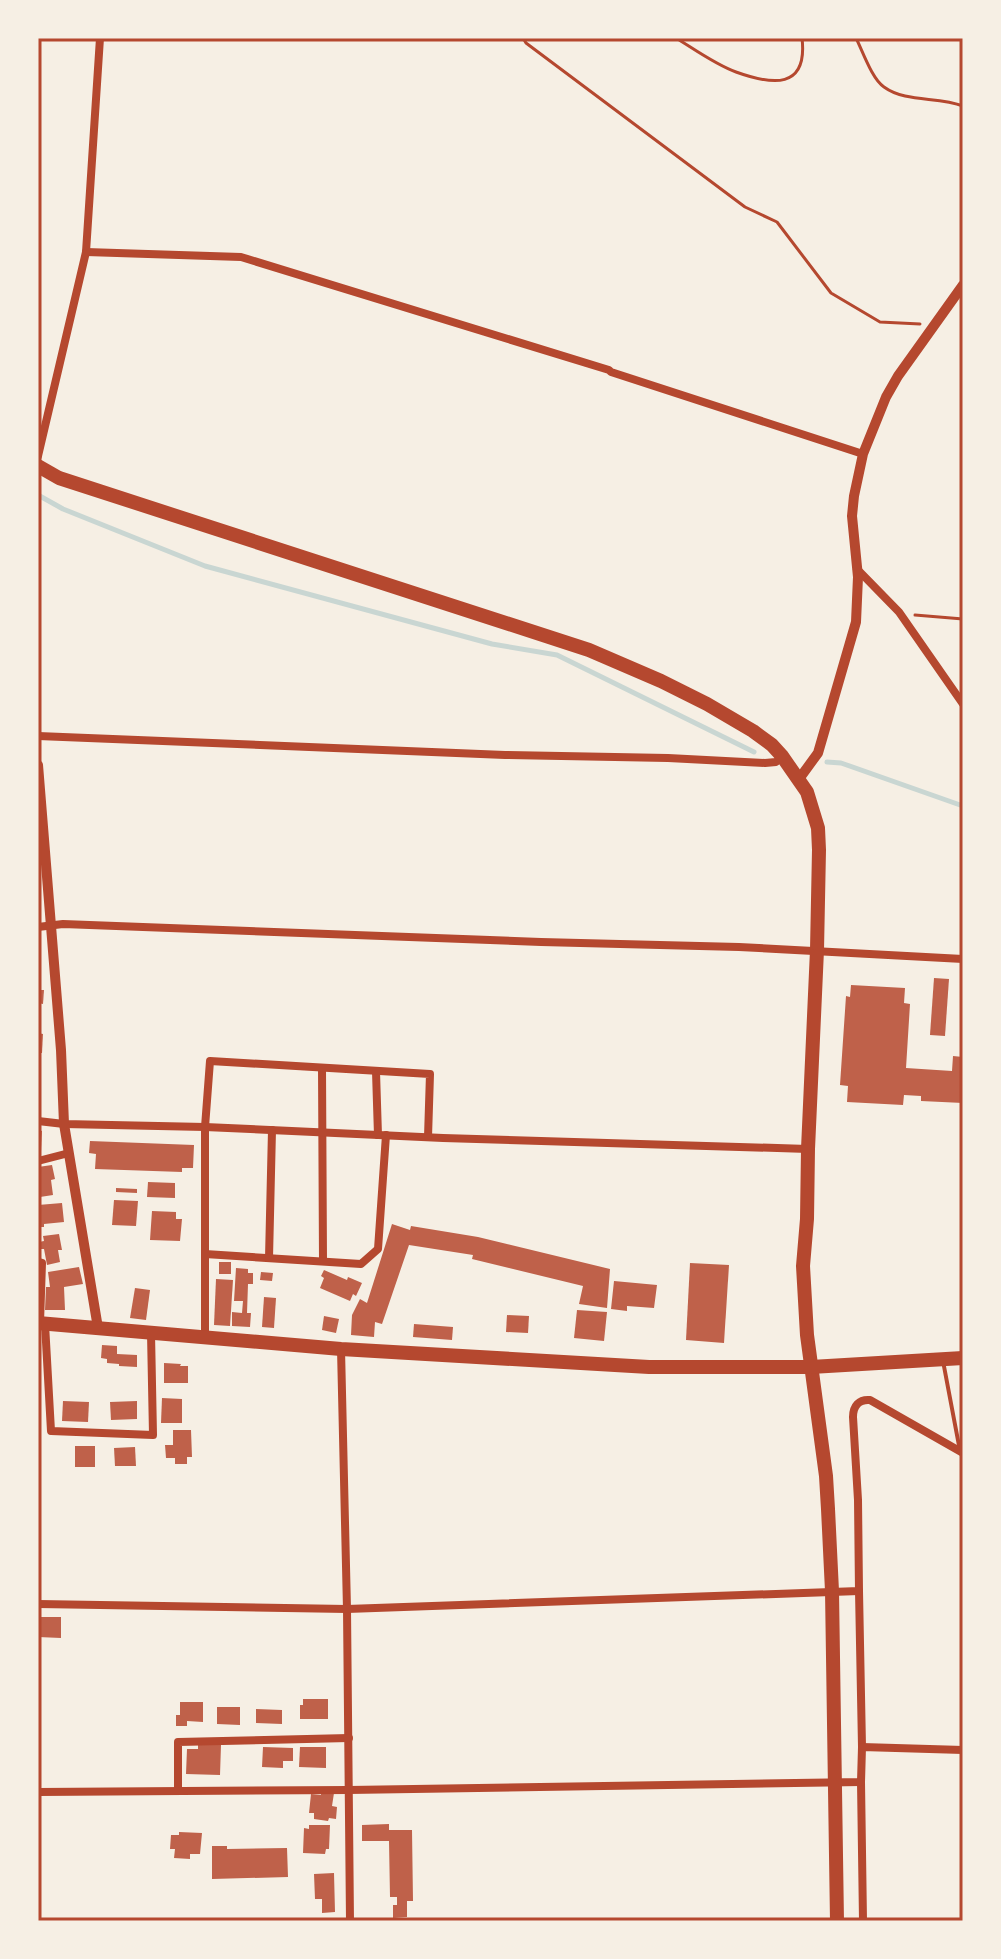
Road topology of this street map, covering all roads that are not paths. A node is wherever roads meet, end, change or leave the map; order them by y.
1 (100, 38) edge
2 (86, 252) junction
3 (963, 285) edge
4 (863, 454) junction
5 (38, 456) edge
6 (38, 466) edge
7 (857, 569) junction
8 (963, 704) edge
9 (38, 736) edge
10 (782, 756) junction
11 (38, 765) edge
12 (799, 779) junction
13 (50, 925) junction
14 (38, 927) edge
15 (817, 950) junction
16 (963, 959) edge
17 (322, 1068) junction
18 (376, 1071) junction
19 (38, 1121) edge
20 (64, 1124) junction
21 (205, 1127) junction
22 (272, 1130) junction
23 (322, 1132) junction
24 (382, 1135) junction
25 (428, 1137) junction
26 (808, 1149) junction
27 (69, 1153) junction
28 (38, 1161) edge
29 (205, 1254) junction
30 (269, 1258) junction
31 (323, 1261) junction
32 (38, 1262) edge
33 (41, 1323) edge
34 (98, 1328) junction
35 (151, 1333) junction
36 (205, 1338) junction
37 (341, 1349) junction
38 (963, 1358) edge
39 (943, 1359) junction
40 (811, 1367) junction
41 (961, 1452) edge
42 (832, 1591) junction
43 (859, 1591) junction
44 (38, 1604) edge
45 (347, 1609) junction
46 (349, 1738) junction
47 (862, 1747) junction
48 (963, 1750) edge
49 (861, 1782) junction
50 (835, 1783) junction
51 (349, 1790) junction
52 (178, 1791) junction
53 (38, 1792) edge
54 (350, 1921) edge
55 (837, 1921) edge
56 (863, 1921) edge

1 - 2 street
2 - 4 street
2 - 5 street
3 - 4 street
4 - 7 street
6 - 10 main road
7 - 8 street
7 - 12 street
9 - 10 street
10 - 12 main road
11 - 13 street
12 - 15 main road
13 - 14 street
13 - 15 street
13 - 20 street
15 - 16 street
15 - 26 main road
17 - 18 street
17 - 21 street
17 - 23 street
18 - 24 street
18 - 25 street
19 - 20 street
20 - 21 street
20 - 27 street
21 - 22 street
21 - 29 street
22 - 23 street
22 - 30 street
23 - 24 street
23 - 31 street
24 - 25 street
24 - 31 street
25 - 26 street
26 - 40 main road
27 - 28 street
27 - 34 street
29 - 30 street
29 - 36 street
30 - 31 street
32 - 33 street
33 - 34 main road
33 - 35 street
34 - 35 main road
35 - 36 main road
36 - 37 main road
37 - 40 main road
37 - 45 street
38 - 39 main road
39 - 40 main road
39 - 41 lane
40 - 42 main road
41 - 43 street
42 - 43 street
42 - 45 street
42 - 50 main road
43 - 47 street
44 - 45 street
45 - 46 street
46 - 51 street
46 - 52 street
47 - 48 street
47 - 49 street
49 - 50 street
49 - 56 street
50 - 51 street
50 - 55 main road
51 - 52 street
51 - 54 street
52 - 53 street

